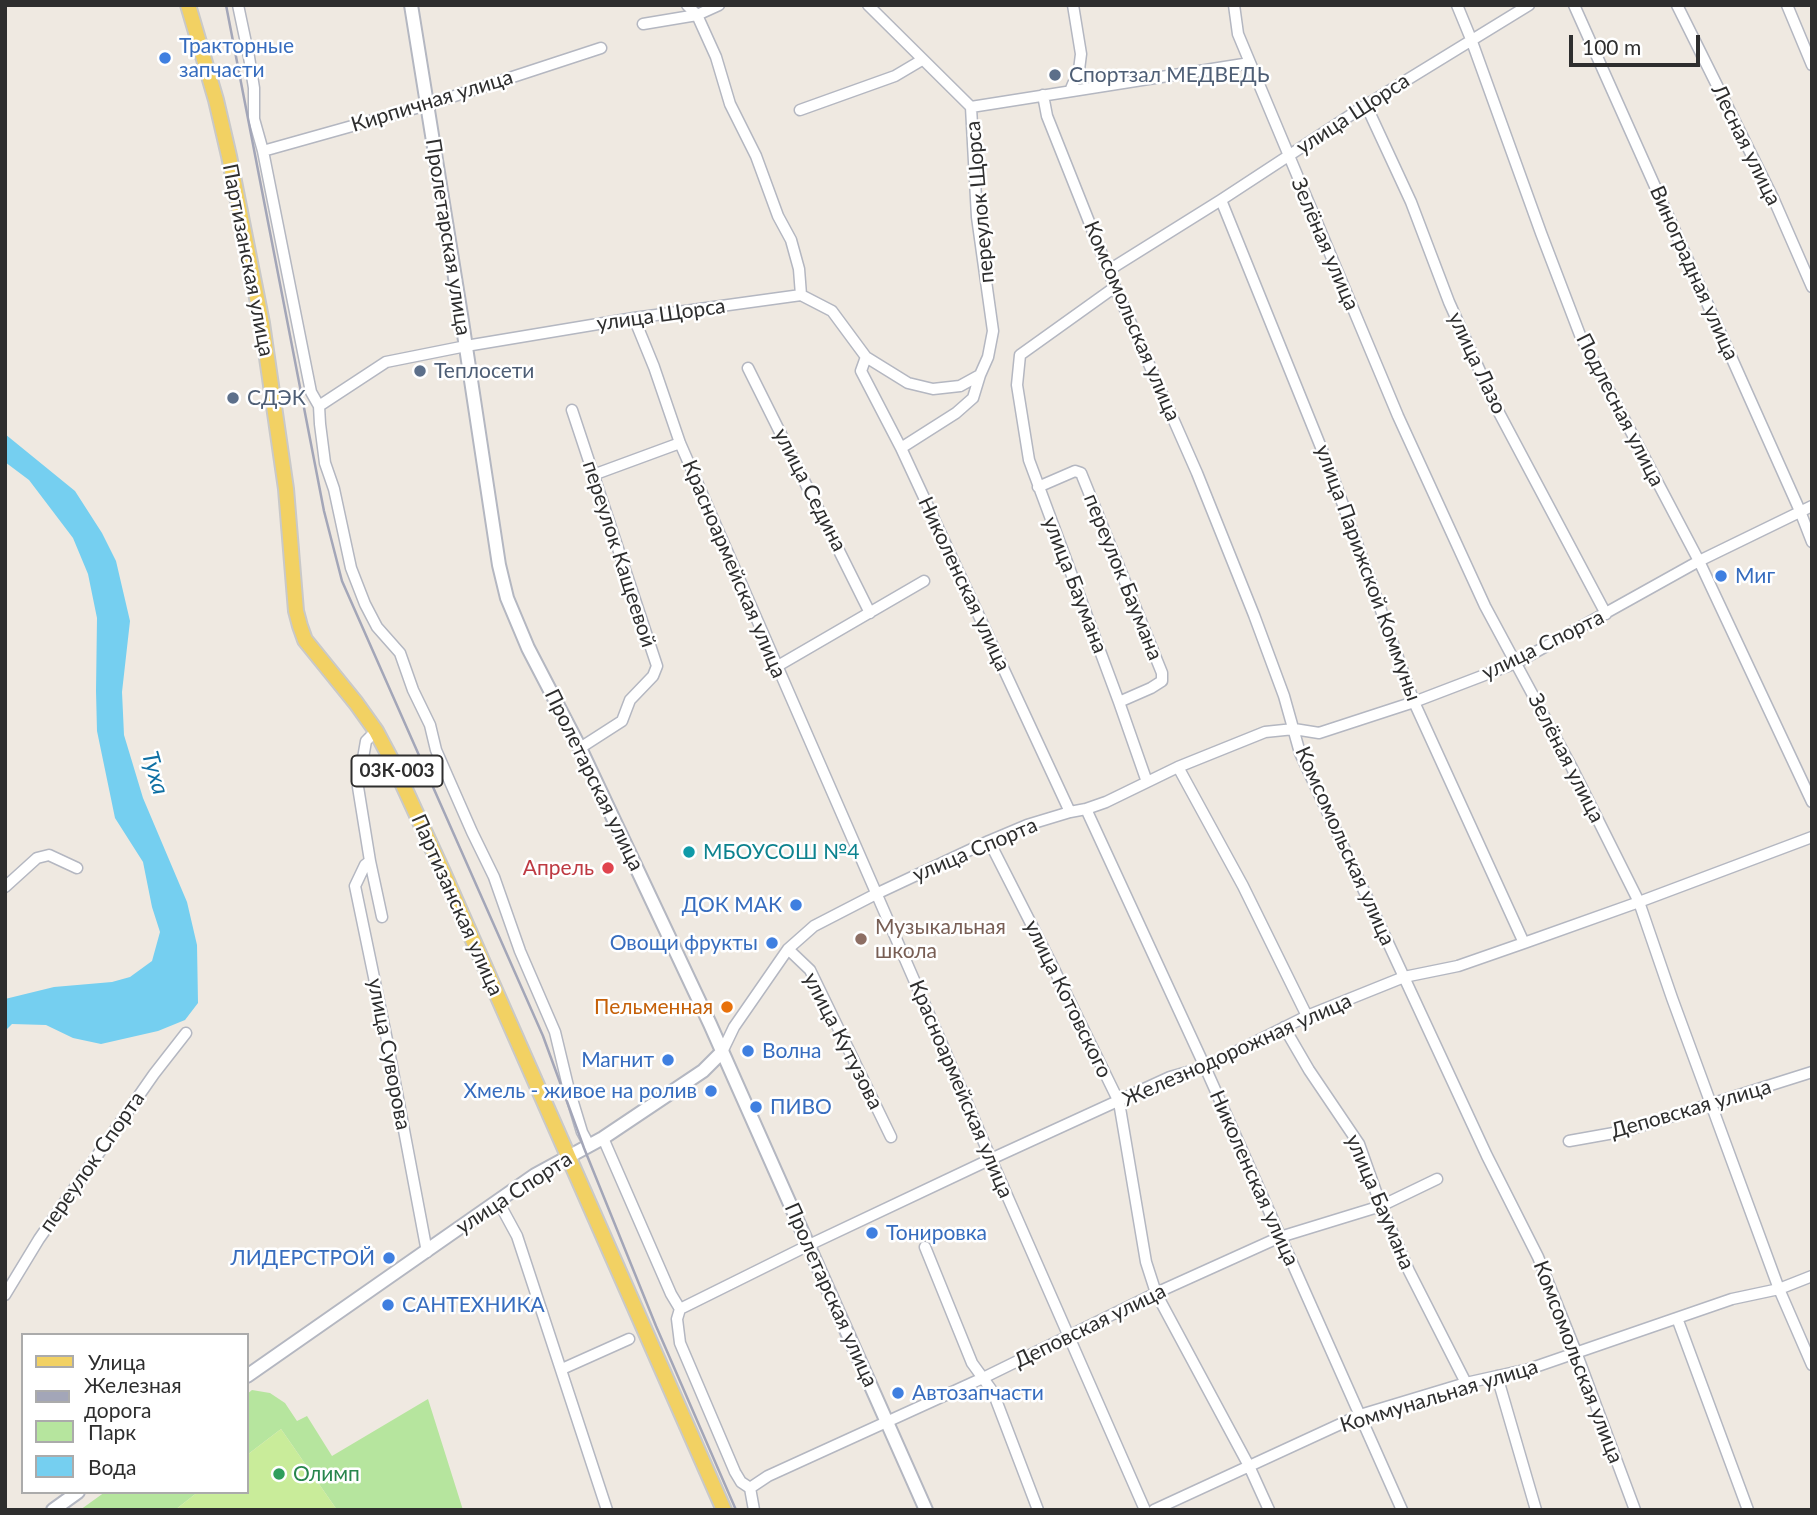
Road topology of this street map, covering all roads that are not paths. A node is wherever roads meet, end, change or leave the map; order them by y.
1 (188, 5) edge
2 (239, 5) edge
3 (411, 5) edge
4 (687, 5) edge
5 (719, 5) edge
6 (868, 5) edge
7 (1073, 5) edge
8 (1234, 5) edge
9 (1457, 5) edge
10 (1529, 5) edge
11 (1574, 5) edge
12 (1677, 5) edge
13 (1787, 5) edge
14 (697, 15) junction
15 (643, 24) dead end
16 (1471, 39) junction
17 (601, 48) dead end
18 (922, 60) junction
19 (1250, 63) junction
20 (1812, 65) edge
21 (1070, 91) junction
22 (1043, 95) junction
23 (1366, 105) junction
24 (427, 106) junction
25 (971, 107) junction
26 (800, 110) dead end
27 (263, 151) junction
28 (1288, 155) junction
29 (1221, 200) junction
30 (1109, 271) junction
31 (1812, 286) edge
32 (1115, 287) junction
33 (801, 295) junction
34 (634, 318) junction
35 (466, 346) junction
36 (866, 357) junction
37 (748, 368) dead end
38 (979, 375) junction
39 (320, 406) junction
40 (572, 410) dead end
41 (680, 443) junction
42 (901, 448) junction
43 (593, 475) junction
44 (1038, 487) junction
45 (1812, 506) edge
46 (1800, 511) junction
47 (1812, 542) edge
48 (1699, 561) junction
49 (924, 581) dead end
50 (870, 613) junction
51 (1606, 614) junction
52 (1516, 663) junction
53 (776, 667) junction
54 (1119, 702) junction
55 (1414, 702) junction
56 (1294, 729) junction
57 (376, 731) junction
58 (580, 748) junction
59 (1178, 767) junction
60 (1147, 782) junction
61 (1812, 802) edge
62 (1086, 809) junction
63 (1070, 812) junction
64 (1812, 837) edge
65 (989, 841) junction
66 (370, 861) junction
67 (77, 868) dead end
68 (5, 887) edge
69 (876, 894) junction
70 (1639, 902) junction
71 (382, 917) dead end
72 (1524, 943) junction
73 (788, 949) junction
74 (1404, 977) junction
75 (1307, 1016) junction
76 (1284, 1027) junction
77 (186, 1033) dead end
78 (722, 1052) junction
79 (1205, 1067) junction
80 (1812, 1072) edge
81 (1119, 1102) junction
82 (1712, 1105) junction
83 (891, 1137) dead end
84 (603, 1138) junction
85 (1569, 1141) dead end
86 (589, 1145) junction
87 (569, 1156) junction
88 (991, 1159) junction
89 (1437, 1180) dead end
90 (498, 1201) junction
91 (1381, 1206) junction
92 (1280, 1237) junction
93 (809, 1245) junction
94 (925, 1247) dead end
95 (427, 1252) junction
96 (1812, 1276) edge
97 (1779, 1289) junction
98 (1156, 1293) junction
99 (5, 1295) edge
100 (680, 1309) junction
101 (1677, 1318) junction
102 (1070, 1336) junction
103 (629, 1339) dead end
104 (1576, 1352) junction
105 (1812, 1364) edge
106 (562, 1369) junction
107 (248, 1375) edge
108 (1497, 1376) junction
109 (983, 1378) junction
110 (1466, 1383) junction
111 (1360, 1415) junction
112 (887, 1422) junction
113 (1249, 1466) junction
114 (750, 1488) junction
115 (75, 1494) edge
116 (53, 1510) edge
117 (607, 1510) edge
118 (724, 1510) edge
119 (754, 1510) edge
120 (926, 1510) edge
121 (1038, 1510) edge
122 (1145, 1510) edge
123 (1154, 1510) edge
124 (1269, 1510) edge
125 (1402, 1510) edge
126 (1536, 1510) edge
127 (1635, 1510) edge
128 (1748, 1510) edge

1 - 57 main road, Партизанская улица / 03К-003
2 - 27 street, Партизанская улица
3 - 24 street, Пролетарская улица
4 - 14 street
5 - 14 street
6 - 18 street, переулок Щорса
7 - 21 street
8 - 19 street, Зелёная улица
9 - 16 street, Подлесная улица
10 - 16 street, улица Щорса
11 - 46 street, Виноградная улица
12 - 31 street, Лесная улица
13 - 20 street
14 - 15 street
14 - 33 street
16 - 23 street, улица Щорса
16 - 48 street, Подлесная улица
17 - 24 street, Кирпичная улица
18 - 25 street, переулок Щорса
18 - 26 street
19 - 21 street
19 - 28 street, Зелёная улица
21 - 22 street
22 - 25 street
22 - 30 street, Комсомольская улица
23 - 28 street, улица Щорса
23 - 51 street, улица Лазо
24 - 27 street, Кирпичная улица
24 - 35 street, Пролетарская улица
25 - 38 street, переулок Щорса
27 - 39 street, Партизанская улица
28 - 29 street, улица Щорса
28 - 52 street, Зелёная улица
29 - 30 street, улица Щорса
29 - 55 street, улица Парижской Коммуны
30 - 32 street, Комсомольская улица
32 - 44 street, улица Баумана
32 - 56 street, Комсомольская улица
33 - 34 street, улица Щорса
33 - 36 street
34 - 35 street, улица Щорса
34 - 41 street, Красноармейская улица
35 - 39 street, улица Щорса
35 - 58 street, Пролетарская улица
36 - 38 street
36 - 42 street, Николенская улица
37 - 50 street, улица Седина
38 - 42 street
39 - 86 street, Партизанская улица
40 - 43 street, переулок Кащеевой
41 - 43 street
41 - 53 street, Красноармейская улица
42 - 63 street, Николенская улица
43 - 58 street, переулок Кащеевой
44 - 54 street, улица Баумана
44 - 54 street, переулок Баумана
45 - 46 street, улица Спорта
46 - 47 street, Виноградная улица
46 - 48 street, улица Спорта
48 - 51 street, улица Спорта
48 - 61 street, Подлесная улица
49 - 50 street
50 - 53 street
51 - 52 street, улица Спорта
52 - 55 street, улица Спорта
52 - 70 street, Зелёная улица
53 - 69 street, Красноармейская улица
54 - 60 street, улица Баумана
55 - 56 street, улица Спорта
55 - 72 street, улица Парижской Коммуны
56 - 59 street, улица Спорта
56 - 74 street, Комсомольская улица
57 - 66 street
57 - 87 main road, Партизанская улица / 03К-003
58 - 78 street, Пролетарская улица
59 - 60 street, улица Спорта
59 - 75 street
60 - 62 street, улица Спорта
62 - 63 street, улица Спорта
62 - 79 street, Николенская улица
63 - 65 street, улица Спорта
64 - 70 street, Железнодорожная улица
65 - 69 street, улица Спорта
65 - 81 street, улица Котовского
66 - 71 street
66 - 95 street, улица Суворова
67 - 68 street
69 - 73 street, улица Спорта
69 - 88 street, Красноармейская улица
70 - 72 street, Железнодорожная улица
70 - 82 street, Зелёная улица
72 - 74 street, Железнодорожная улица
73 - 78 street, улица Спорта
73 - 83 street, улица Кутузова
74 - 75 street, Железнодорожная улица
74 - 104 street, Комсомольская улица
75 - 76 street, Железнодорожная улица
76 - 79 street, Железнодорожная улица
76 - 91 street, улица Баумана
77 - 99 street, переулок Спорта
78 - 84 street, улица Спорта
78 - 93 street, Пролетарская улица
79 - 81 street, Железнодорожная улица
79 - 92 street, Николенская улица
80 - 82 street, Деповская улица
81 - 88 street, Железнодорожная улица
81 - 98 street, улица Котовского
82 - 85 street, Деповская улица
82 - 97 street, Зелёная улица
84 - 86 street, улица Спорта
84 - 100 street
86 - 87 street, улица Спорта
87 - 90 street, улица Спорта
87 - 118 main road, Партизанская улица / 03К-003
88 - 93 street, Железнодорожная улица
88 - 102 street, Красноармейская улица
89 - 91 street, Деповская улица
90 - 95 street, улица Спорта
90 - 106 street
91 - 92 street, Деповская улица
91 - 110 street, улица Баумана
92 - 98 street, Деповская улица
92 - 111 street, Николенская улица
93 - 100 street, Железнодорожная улица
93 - 112 street, Пролетарская улица
94 - 109 street
95 - 107 street, улица Спорта
96 - 97 street, Коммунальная улица
97 - 101 street, Коммунальная улица
97 - 105 street, Зелёная улица
98 - 102 street, Деповская улица
98 - 113 street, улица Котовского
100 - 114 street
101 - 104 street, Коммунальная улица
101 - 128 street
102 - 109 street, Деповская улица
102 - 122 street, Красноармейская улица
103 - 106 street
104 - 108 street, Коммунальная улица
104 - 127 street, Комсомольская улица
106 - 117 street
108 - 110 street, Коммунальная улица
108 - 126 street
109 - 112 street, Деповская улица
109 - 121 street
110 - 111 street, Коммунальная улица
111 - 113 street, Коммунальная улица
111 - 125 street, Николенская улица
112 - 114 street, Деповская улица
112 - 120 street, Пролетарская улица
113 - 123 street, Коммунальная улица
113 - 124 street, улица Котовского
114 - 119 street
115 - 116 street

